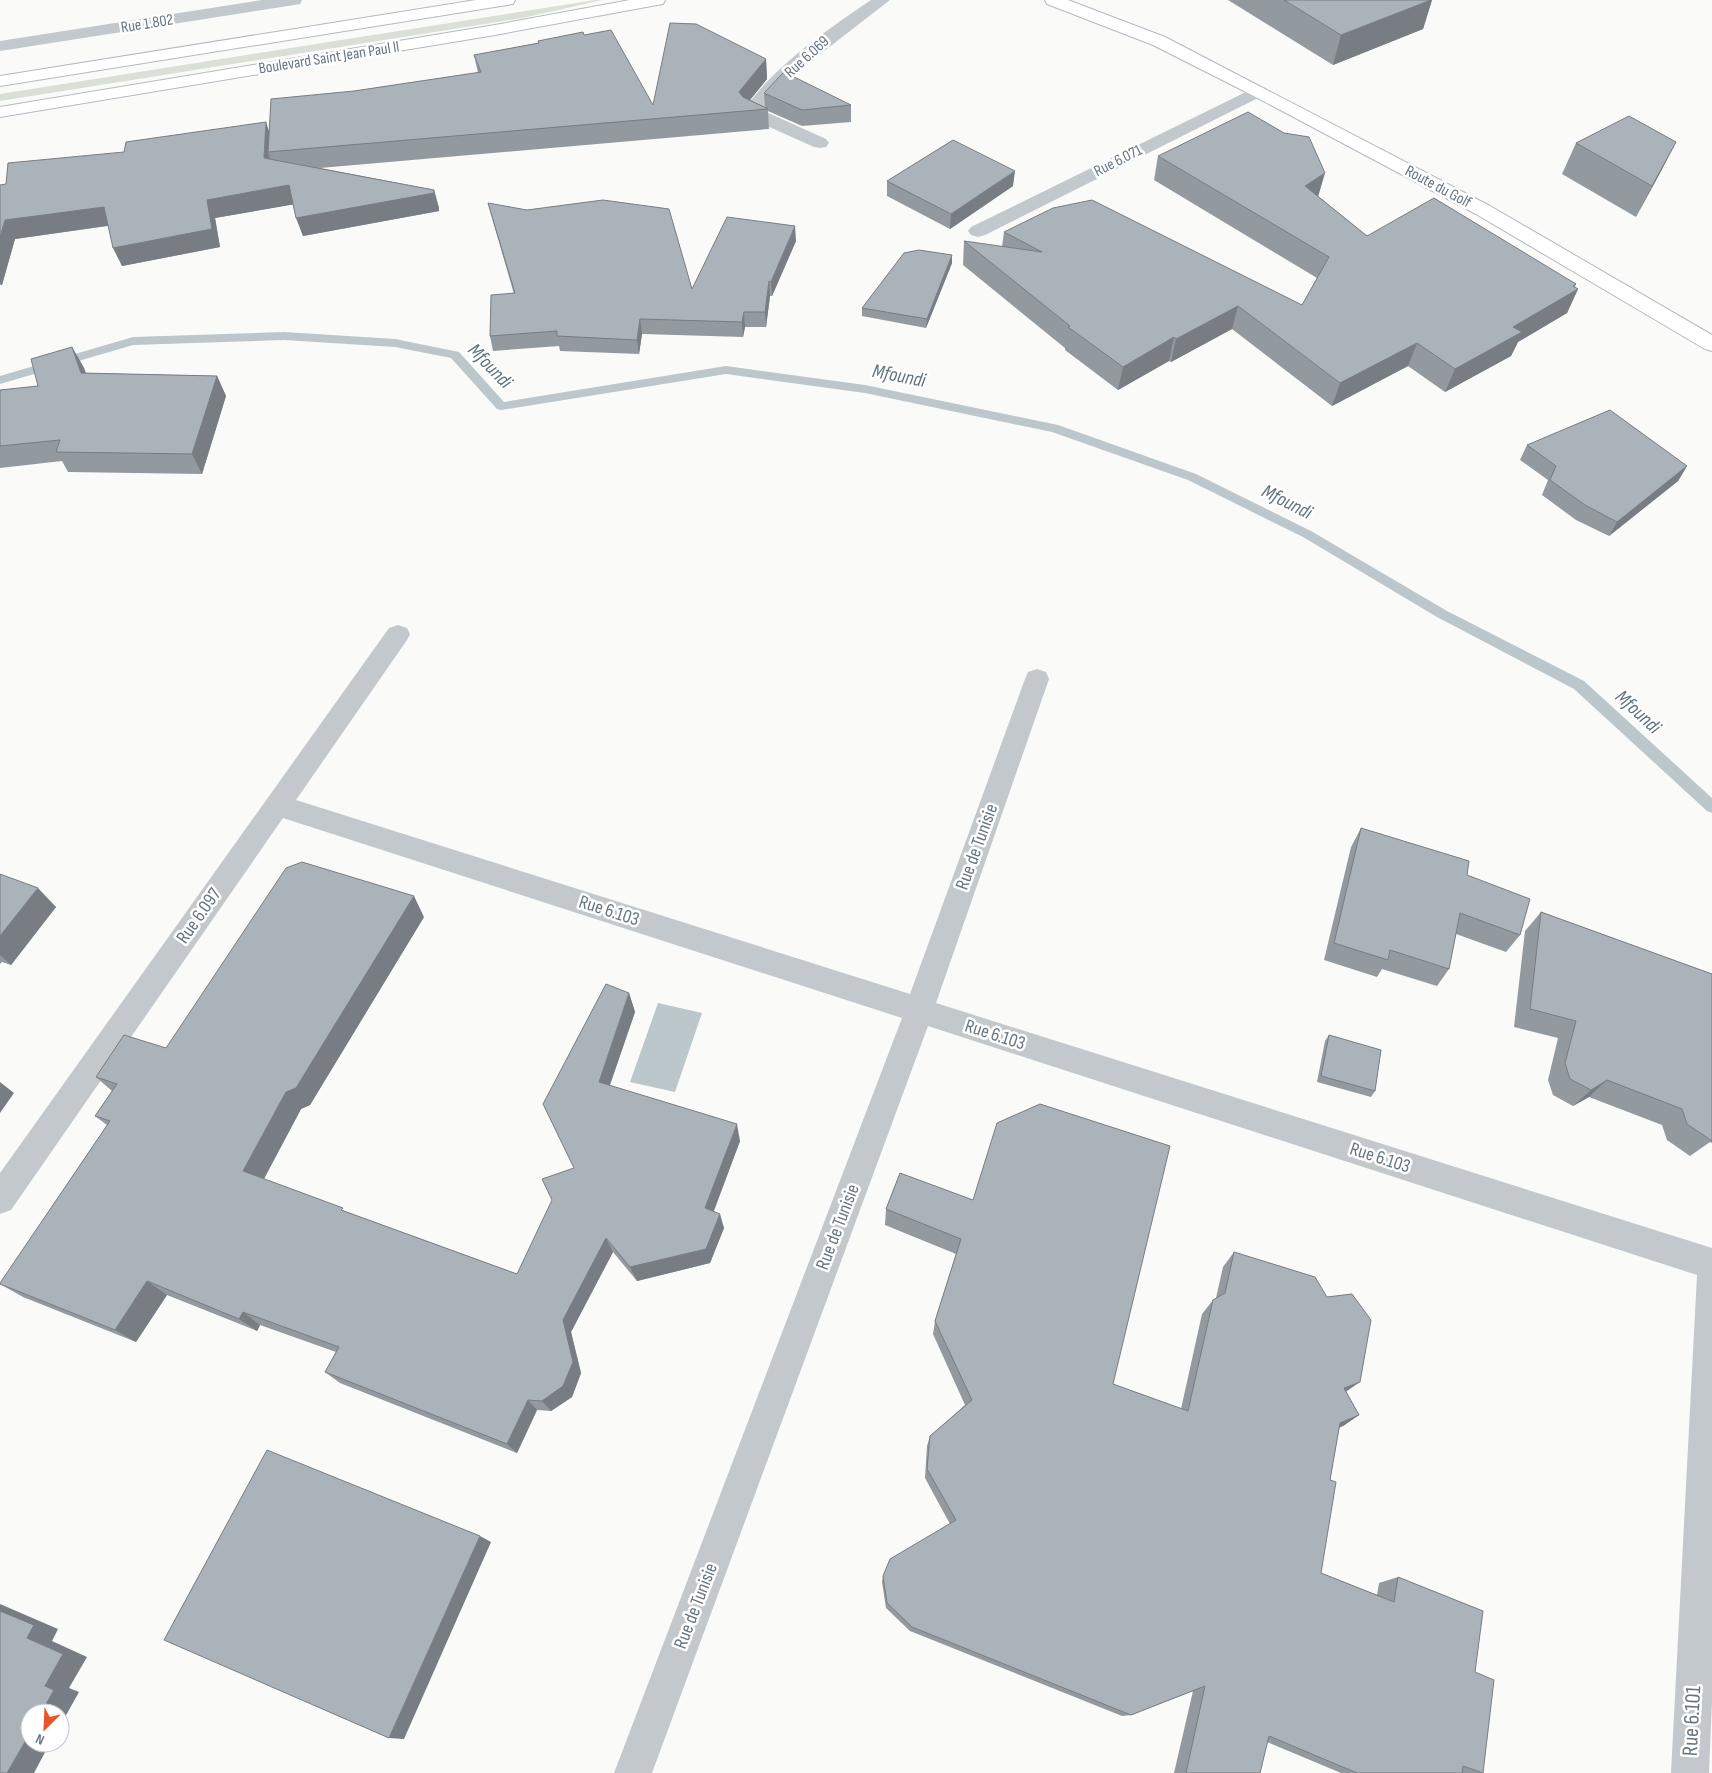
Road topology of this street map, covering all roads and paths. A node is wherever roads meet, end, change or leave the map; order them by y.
1 (294, 0) edge
2 (507, 0) edge
3 (657, 0) edge
4 (882, 0) edge
5 (1053, 0) edge
6 (1112, 6) dead end
7 (1159, 41) junction
8 (0, 46) edge
9 (0, 81) edge
10 (1258, 91) junction
11 (0, 112) edge
12 (820, 143) dead end
13 (978, 231) dead end
14 (1712, 344) edge
15 (398, 634) dead end
16 (1036, 679) dead end
17 (277, 805) junction
18 (919, 1010) junction
19 (0, 1199) edge
20 (1712, 1264) edge
21 (1712, 1279) edge
22 (633, 1773) edge
23 (1690, 1773) edge

1 - 8 street, Rue 1.802
2 - 9 main road, Boulevard Saint Jean Paul II
3 - 11 main road, Boulevard Saint Jean Paul II
4 - 12 street, Rue 6.069
5 - 7 main road, Route du Golf
6 - 7 main road, Route du Golf
7 - 10 main road, Route du Golf
10 - 13 street, Rue 6.071
10 - 14 main road, Route du Golf
15 - 17 street, Rue 6.097
16 - 18 street, Rue de Tunisie
17 - 18 street, Rue 6.103
17 - 19 street, Rue 6.097
18 - 20 street, Rue 6.103
18 - 22 street, Rue de Tunisie
21 - 23 street, Rue 6.101

